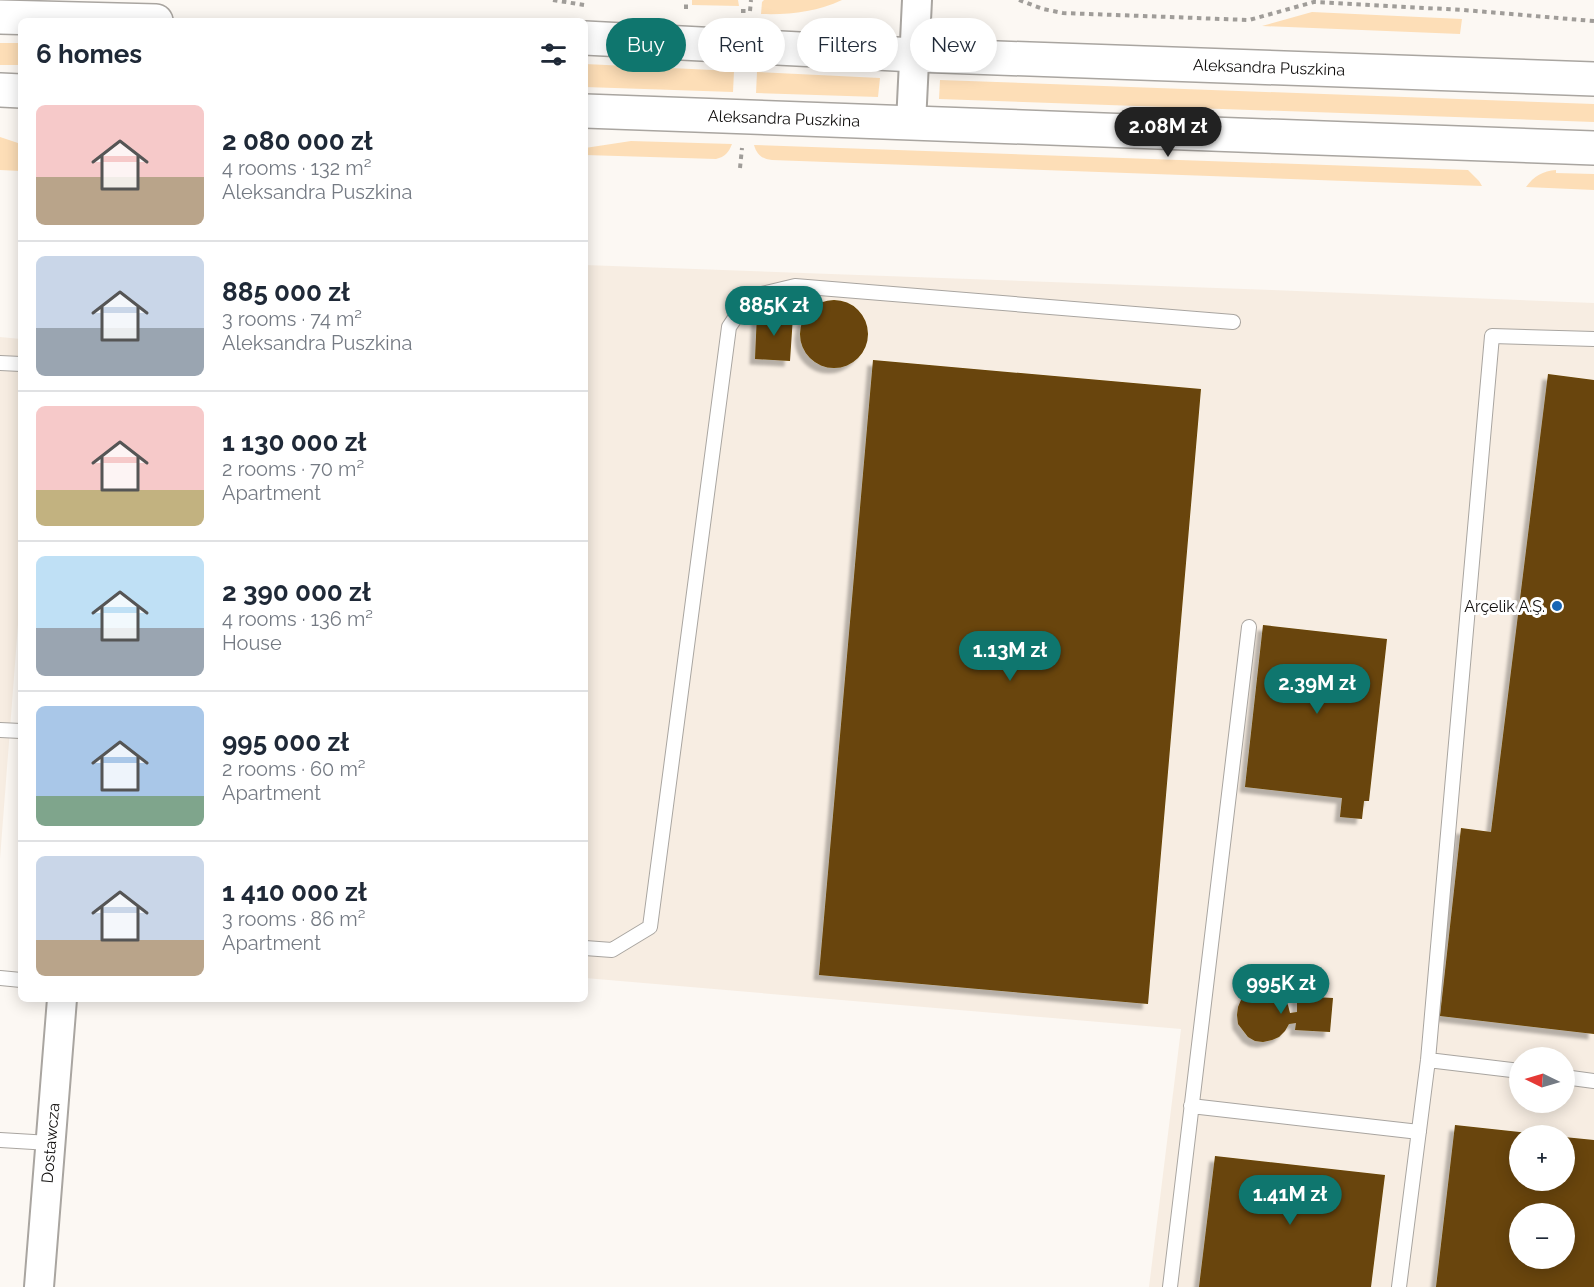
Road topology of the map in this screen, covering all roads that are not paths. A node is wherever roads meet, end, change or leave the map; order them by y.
1 (916, 0) edge
2 (0, 16) edge
3 (134, 17) edge
4 (916, 18) edge
5 (588, 38) edge
6 (910, 55) edge
7 (997, 58) edge
8 (914, 72) edge
9 (1594, 79) edge
10 (0, 90) edge
11 (18, 91) edge
12 (588, 111) edge
13 (911, 123) junction
14 (1594, 148) edge
15 (1233, 322) dead end
16 (1594, 339) edge
17 (0, 363) edge
18 (18, 364) edge
19 (1250, 627) dead end
20 (0, 730) edge
21 (18, 731) edge
22 (588, 948) edge
23 (0, 978) edge
24 (18, 980) edge
25 (62, 1002) edge
26 (1428, 1060) junction
27 (1509, 1070) edge
28 (1575, 1078) edge
29 (1594, 1081) edge
30 (1191, 1106) junction
31 (1419, 1132) junction
32 (0, 1140) edge
33 (50, 1143) junction
34 (39, 1287) edge
35 (1170, 1287) edge
36 (1398, 1287) edge

1 - 4 street
2 - 3 main road
5 - 6 main road, Aleksandra Puszkina
7 - 9 main road, Aleksandra Puszkina
8 - 13 street
10 - 11 main road
12 - 13 main road, Aleksandra Puszkina
13 - 14 main road, Aleksandra Puszkina
15 - 22 lane
16 - 26 lane
17 - 18 lane
19 - 30 lane
20 - 21 lane
23 - 24 lane
25 - 33 street, Dostawcza
26 - 27 lane
26 - 31 lane
28 - 29 lane
30 - 31 lane
30 - 35 lane
31 - 36 lane
32 - 33 lane
33 - 34 street, Dostawcza

